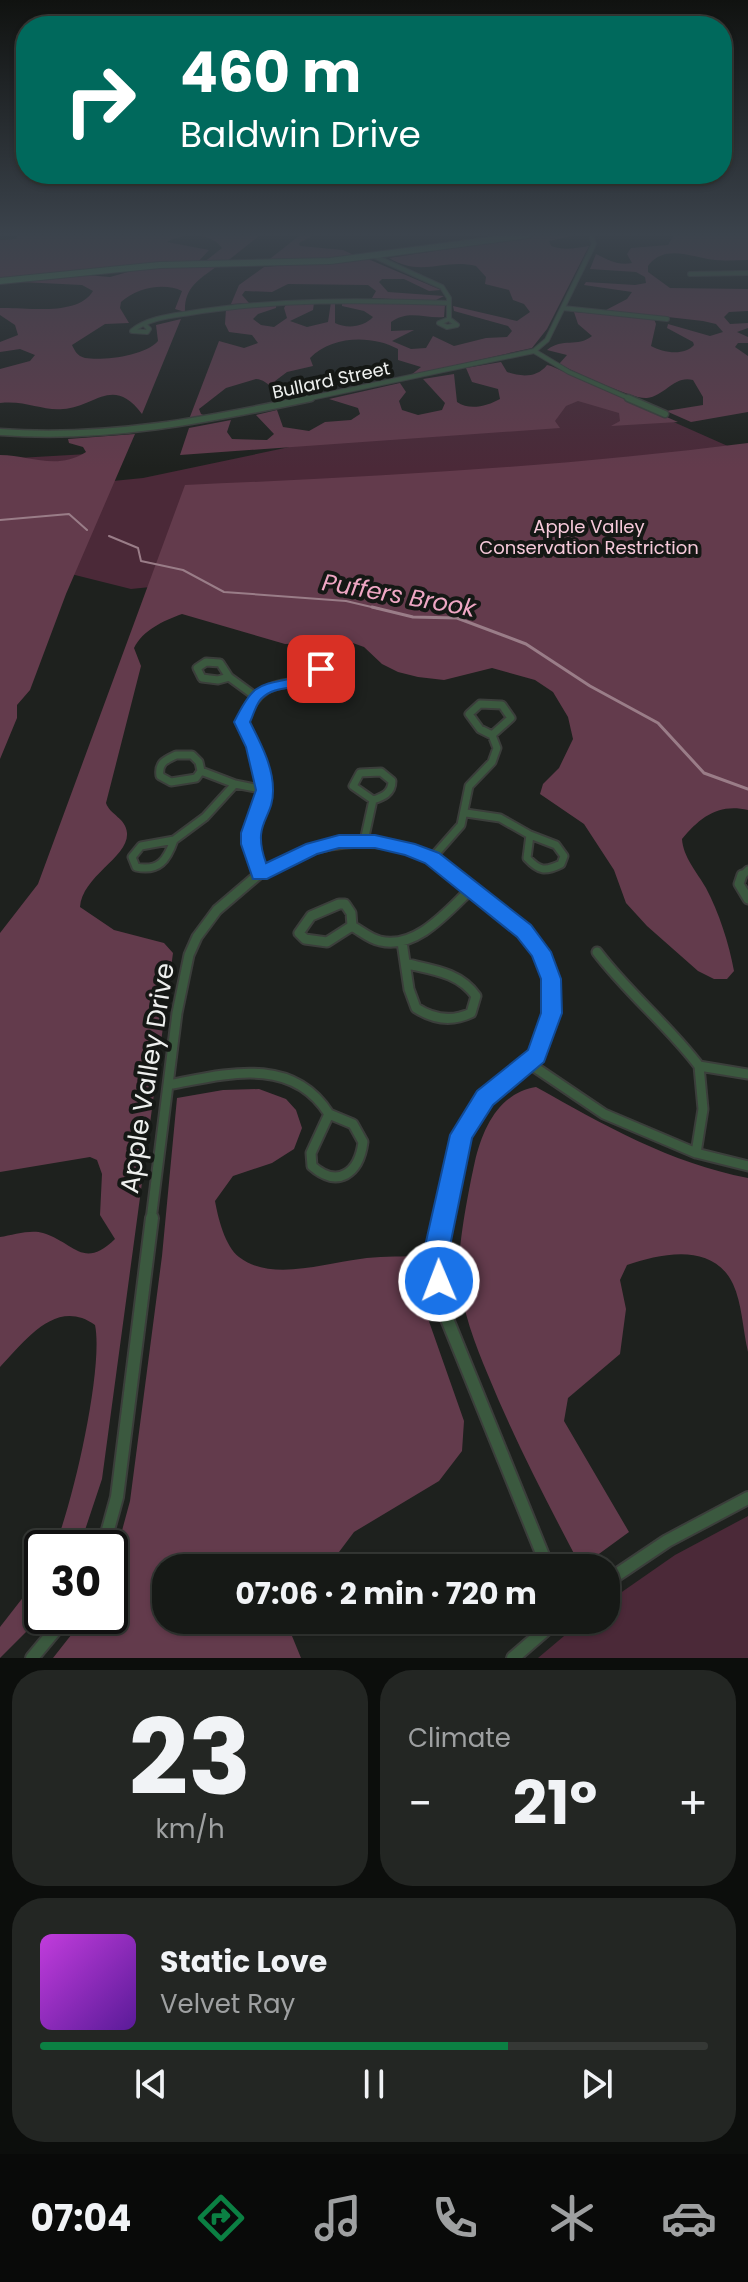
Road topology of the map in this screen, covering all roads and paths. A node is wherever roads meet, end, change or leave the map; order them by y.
1 (194, 312) edge
2 (449, 312) edge
3 (561, 312) edge
4 (604, 312) edge
5 (449, 319) dead end
6 (667, 319) dead end
7 (144, 324) dead end
8 (534, 351) junction
9 (665, 414) dead end
10 (0, 432) edge
11 (229, 677) dead end
12 (306, 681) junction
13 (255, 696) junction
14 (492, 735) junction
15 (201, 771) junction
16 (235, 784) junction
17 (265, 790) junction
18 (373, 800) junction
19 (466, 813) junction
20 (530, 835) junction
21 (174, 840) junction
22 (364, 841) junction
23 (432, 858) junction
24 (748, 870) edge
25 (260, 874) junction
26 (471, 889) junction
27 (748, 899) edge
28 (352, 926) junction
29 (402, 942) junction
30 (597, 952) dead end
31 (408, 964) junction
32 (530, 1064) junction
33 (699, 1066) junction
34 (748, 1074) edge
35 (168, 1085) junction
36 (329, 1114) junction
37 (696, 1153) junction
38 (748, 1166) edge
39 (748, 1498) edge
40 (108, 1530) edge
41 (542, 1554) edge
42 (620, 1573) edge
43 (52, 1634) edge
44 (541, 1634) edge
45 (32, 1658) edge
46 (513, 1658) edge

1 - 7 street
2 - 5 street
3 - 8 street
4 - 6 street
8 - 9 street
8 - 10 street, Bullard Street
11 - 13 street
12 - 12 street
12 - 13 street
13 - 17 street
14 - 14 street
14 - 19 street
15 - 15 street
15 - 16 street
16 - 17 street
16 - 21 street
17 - 25 street
18 - 18 street
18 - 22 street
19 - 20 street
19 - 23 street
20 - 20 street
21 - 21 street
22 - 23 street, Apple Valley Drive
22 - 25 street, Apple Valley Drive
23 - 26 street, Apple Valley Drive
24 - 27 street
25 - 35 street, Apple Valley Drive
26 - 29 street
26 - 32 street, Apple Valley Drive
28 - 28 street
28 - 29 street
29 - 31 street
30 - 33 street
31 - 31 street
32 - 37 street
32 - 41 street, Apple Valley Drive
33 - 34 street
33 - 37 street
35 - 36 street
35 - 40 street, Apple Valley Drive
36 - 36 street
37 - 38 street
39 - 42 street
43 - 45 street
44 - 46 street

